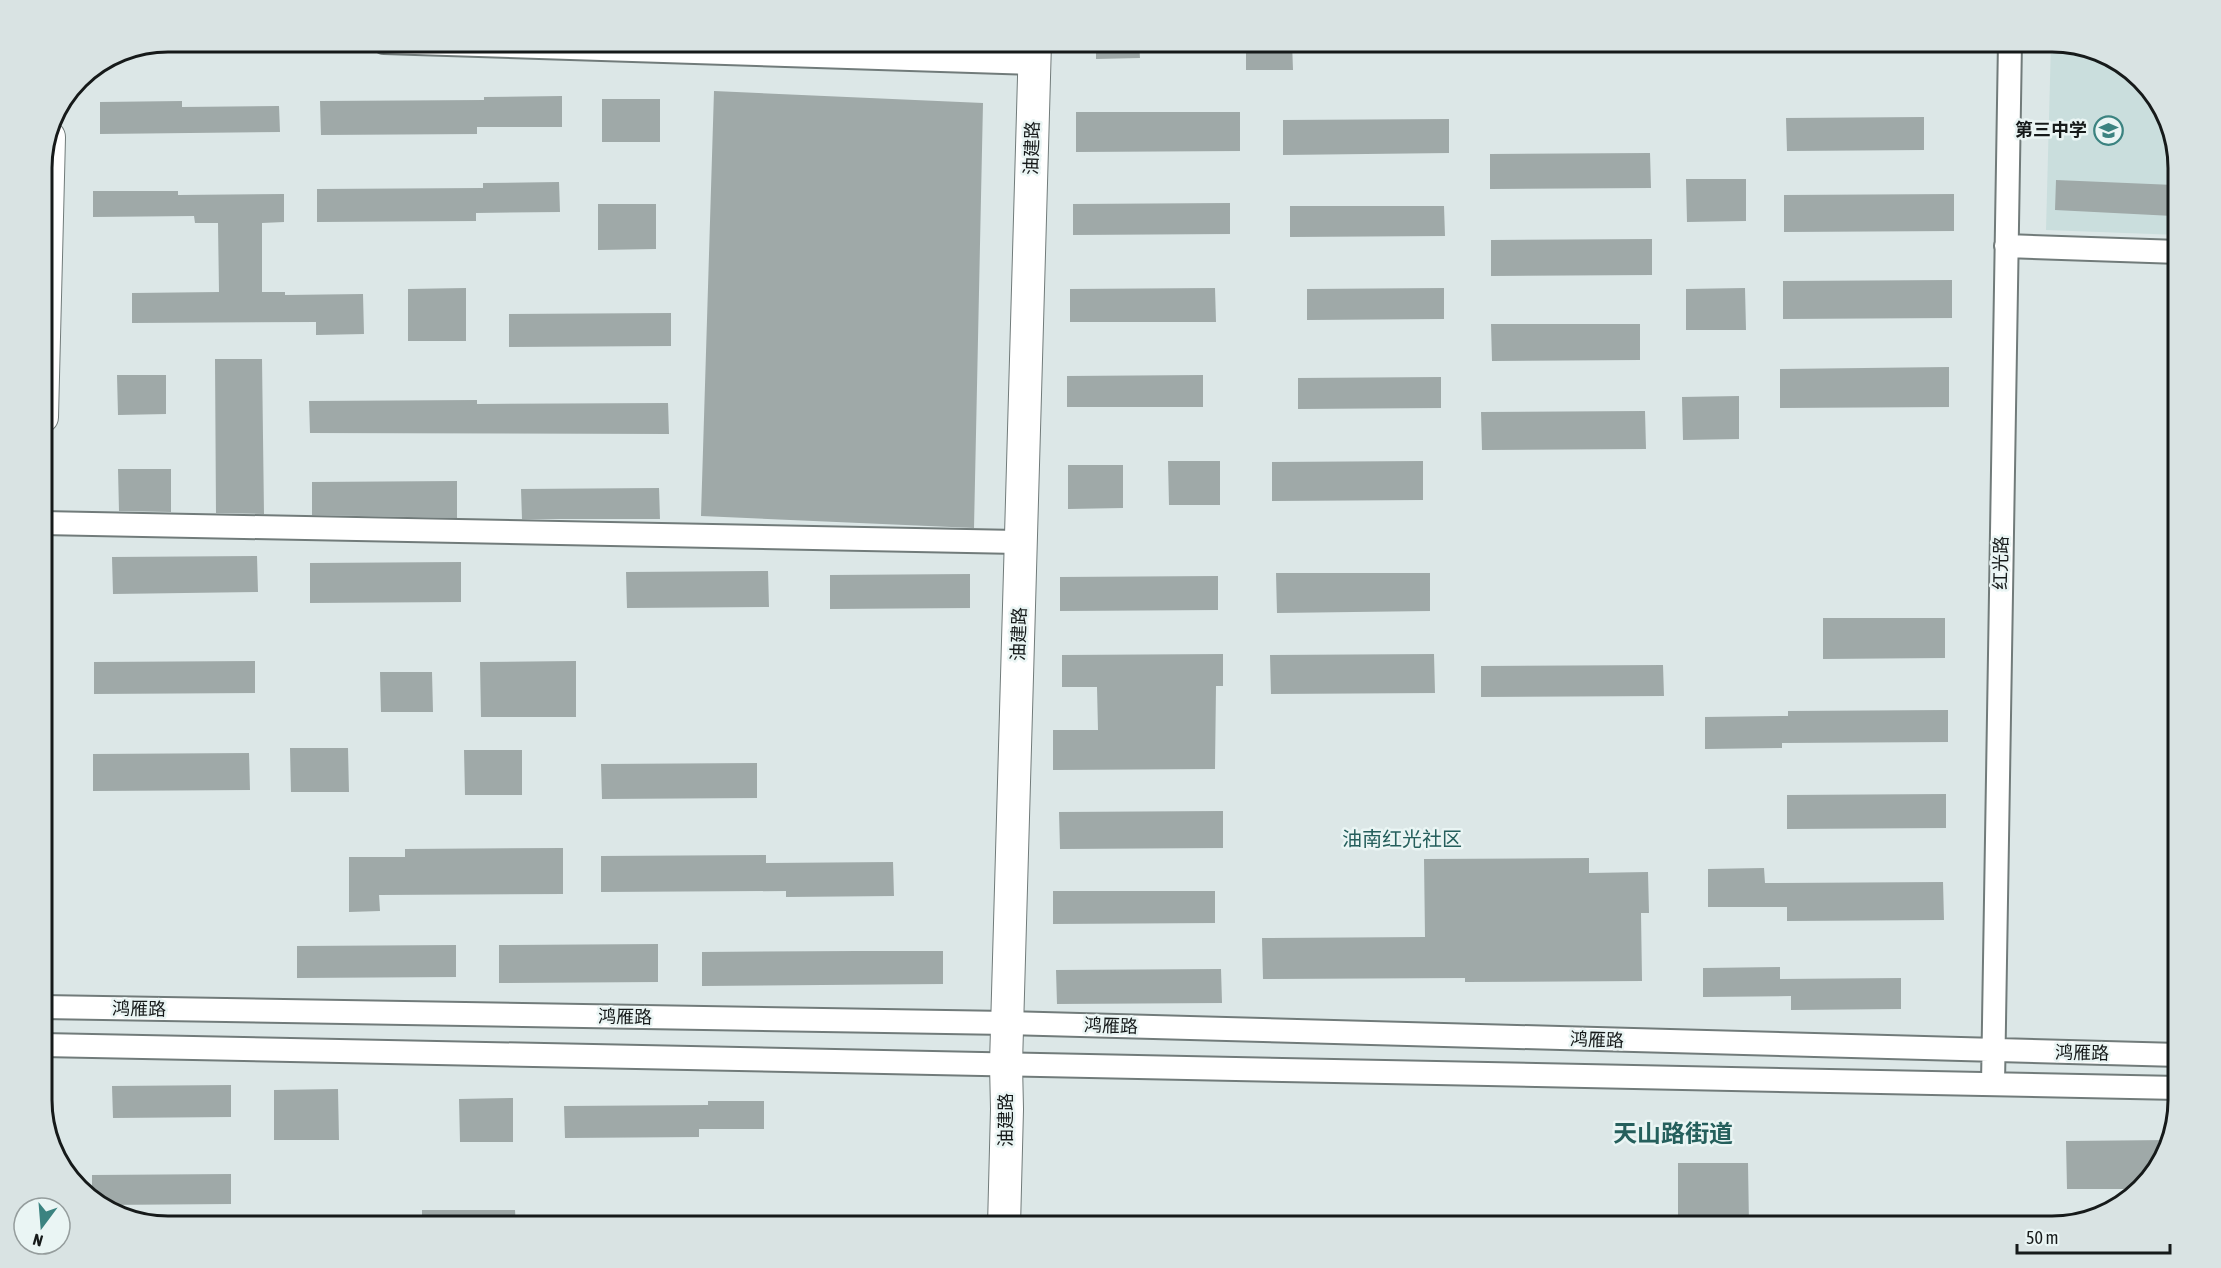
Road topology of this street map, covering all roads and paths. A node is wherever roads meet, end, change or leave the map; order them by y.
1 (1035, 52) edge
2 (2010, 52) edge
3 (2006, 246) junction
4 (2168, 252) edge
5 (53, 523) edge
6 (1021, 542) junction
7 (53, 1007) edge
8 (1007, 1023) junction
9 (53, 1045) edge
10 (1993, 1051) junction
11 (2168, 1055) edge
12 (1006, 1064) junction
13 (1993, 1084) junction
14 (2168, 1088) edge
15 (1004, 1216) edge

1 - 6 main road, 油建路
2 - 3 street, 红光路
3 - 4 street
3 - 10 street, 红光路
5 - 6 street
6 - 8 main road, 油建路
7 - 8 street, 鸿雁路
8 - 10 street, 鸿雁路
8 - 12 main road, 油建路
9 - 12 street, 鸿雁路
10 - 11 street, 鸿雁路
10 - 13 street, 红光路
12 - 13 street, 鸿雁路
12 - 15 main road, 油建路
13 - 14 street, 鸿雁路

